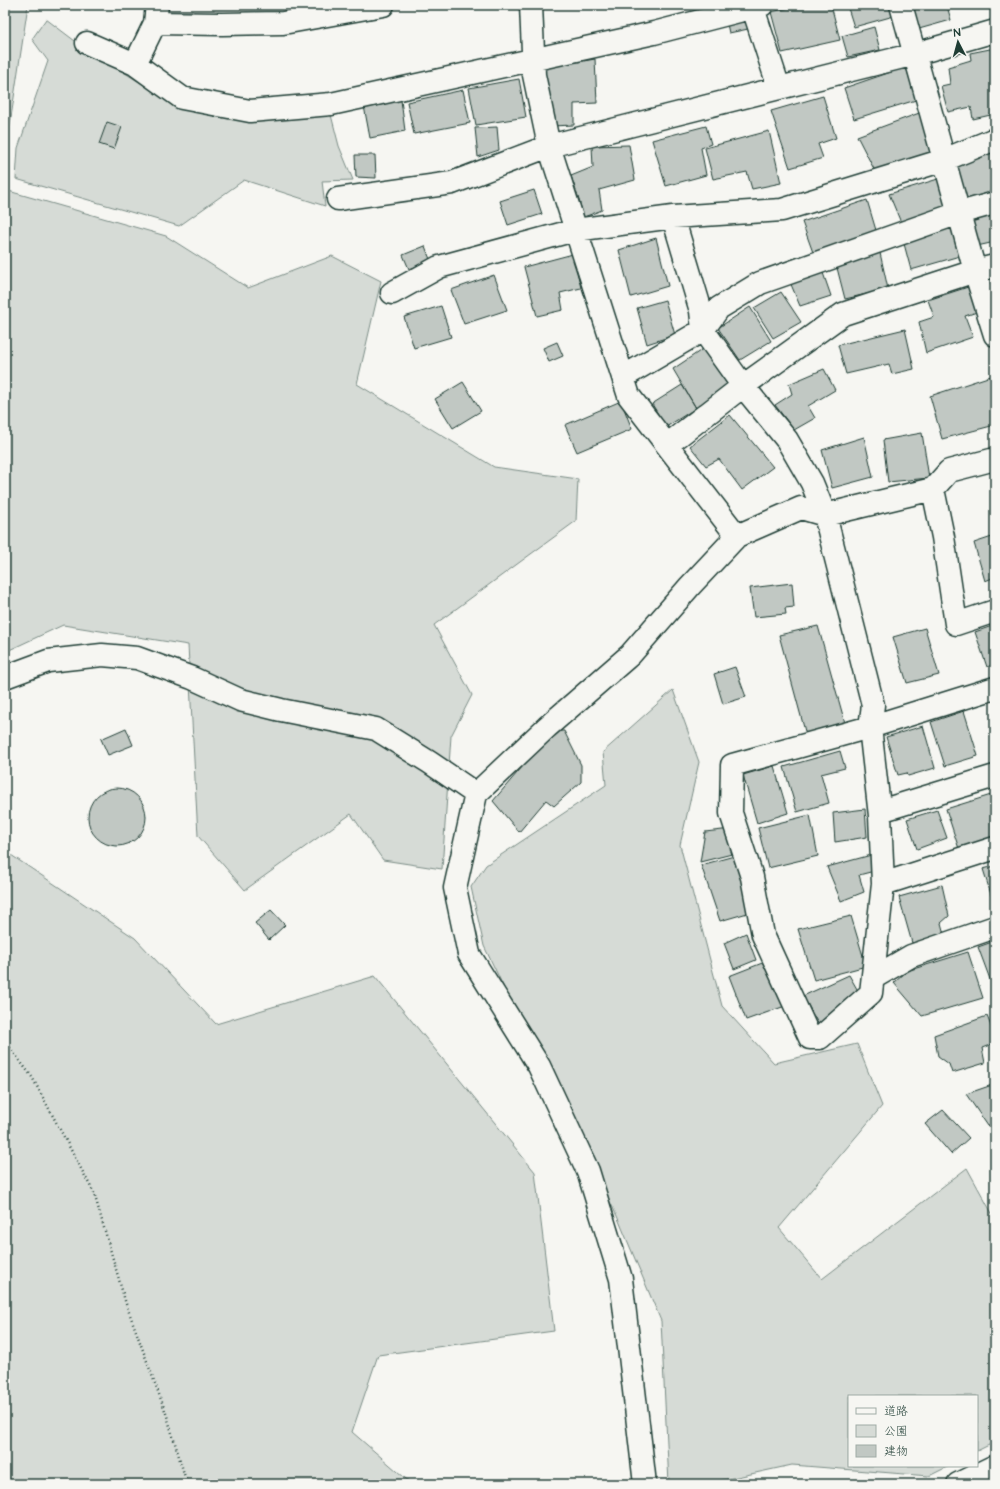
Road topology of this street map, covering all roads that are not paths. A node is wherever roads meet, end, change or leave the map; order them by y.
1 (383, 5) edge
2 (531, 5) edge
3 (901, 5) edge
4 (756, 6) edge
5 (156, 14) edge
6 (995, 32) edge
7 (87, 43) dead end
8 (915, 54) junction
9 (534, 60) junction
10 (135, 64) junction
11 (779, 88) junction
12 (995, 139) edge
13 (549, 146) junction
14 (944, 160) junction
15 (338, 199) dead end
16 (995, 203) edge
17 (959, 213) junction
18 (673, 217) junction
19 (575, 230) junction
20 (985, 269) edge
21 (392, 293) dead end
22 (703, 330) junction
23 (995, 335) edge
24 (623, 377) junction
25 (743, 386) junction
26 (667, 445) junction
27 (995, 460) edge
28 (933, 489) junction
29 (825, 515) junction
30 (737, 536) junction
31 (995, 611) edge
32 (5, 677) edge
33 (995, 688) edge
34 (870, 727) junction
35 (995, 776) edge
36 (476, 794) junction
37 (880, 810) junction
38 (995, 848) edge
39 (883, 884) junction
40 (995, 927) edge
41 (873, 978) junction
42 (995, 1466) edge
43 (645, 1484) edge
44 (958, 1484) edge

1 - 5 street
2 - 9 street
3 - 8 street
4 - 9 street
4 - 11 street
5 - 10 street
6 - 8 street
7 - 10 street
8 - 11 street
8 - 14 street
9 - 10 street
9 - 13 street
11 - 13 street
12 - 14 street
13 - 15 street
13 - 19 street
14 - 17 street
14 - 18 street
16 - 17 street
17 - 20 street
17 - 22 street
18 - 19 street
18 - 22 street
19 - 21 street
19 - 24 street
20 - 23 street
20 - 25 street
22 - 24 street
22 - 25 street
24 - 26 street
25 - 26 street
25 - 29 street
26 - 30 street
27 - 28 street
28 - 29 street
28 - 31 street
29 - 30 street
29 - 34 street
30 - 36 street
32 - 36 street
33 - 34 street
34 - 37 street
34 - 41 street
35 - 37 street
36 - 43 street
37 - 39 street
38 - 39 street
39 - 41 street
40 - 41 street
42 - 44 street

